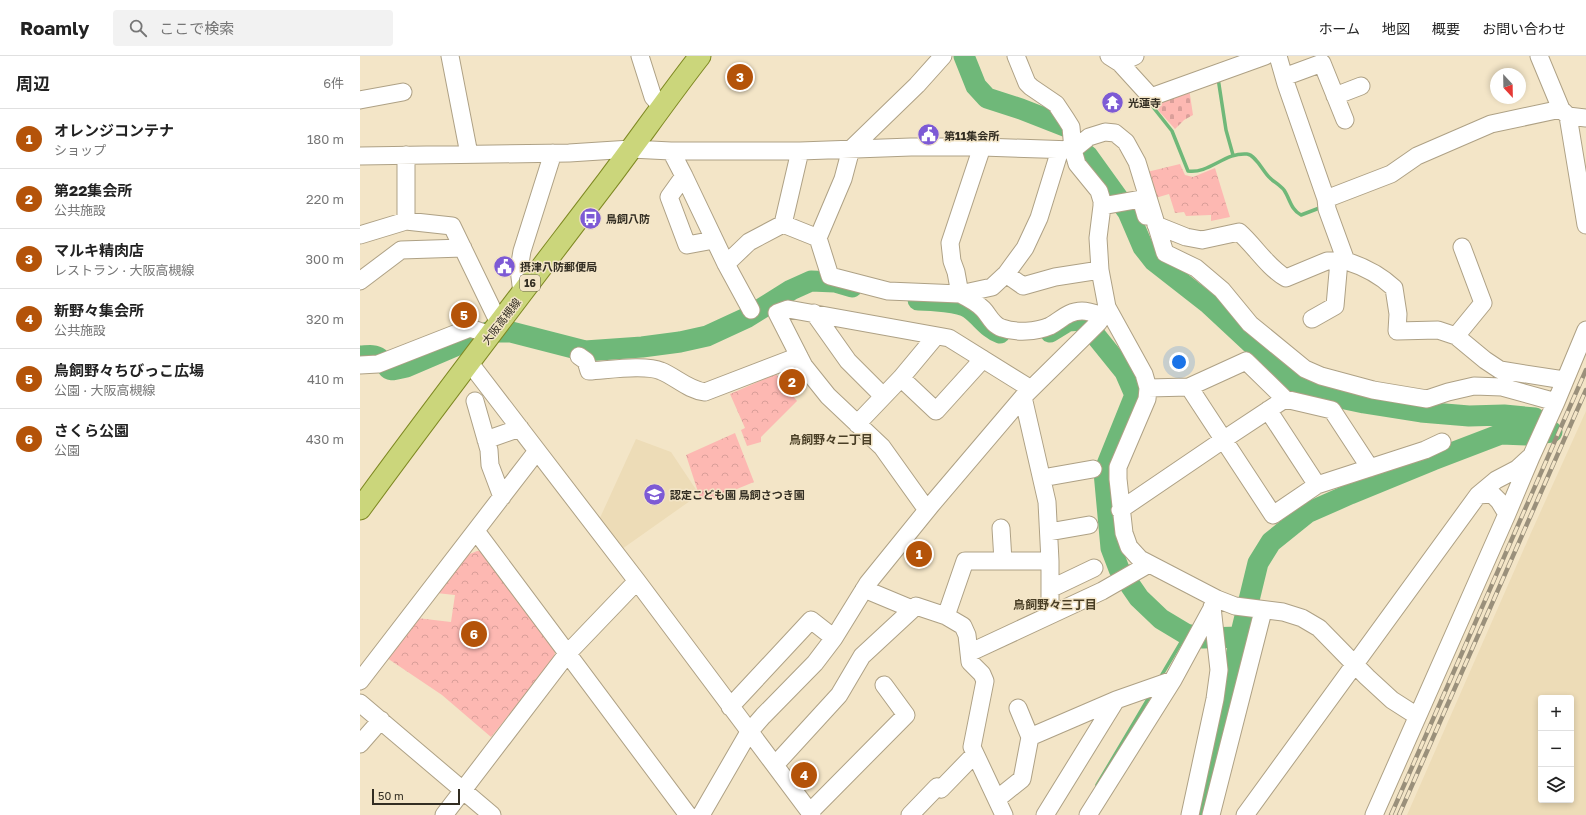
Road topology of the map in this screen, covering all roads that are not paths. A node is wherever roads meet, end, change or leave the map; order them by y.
1 (450, 56) edge
2 (640, 56) edge
3 (700, 56) edge
4 (943, 56) edge
5 (1265, 56) edge
6 (1278, 56) edge
7 (1539, 56) edge
8 (1018, 57) edge
9 (1122, 58) edge
10 (1284, 77) junction
11 (1361, 86) dead end
12 (403, 92) dead end
13 (1335, 96) junction
14 (360, 100) edge
15 (661, 106) junction
16 (1565, 112) junction
17 (1586, 118) edge
18 (1345, 120) dead end
19 (982, 147) junction
20 (631, 149) junction
21 (851, 149) junction
22 (1066, 150) junction
23 (671, 151) junction
24 (800, 151) junction
25 (553, 153) junction
26 (469, 154) junction
27 (406, 155) junction
28 (360, 156) edge
29 (684, 176) junction
30 (1327, 203) junction
31 (1102, 206) junction
32 (406, 221) junction
33 (783, 224) junction
34 (1586, 225) edge
35 (1157, 229) junction
36 (360, 235) edge
37 (818, 238) junction
38 (714, 240) junction
39 (1462, 247) dead end
40 (463, 248) junction
41 (1342, 261) junction
42 (726, 264) junction
43 (1100, 270) junction
44 (1006, 274) junction
45 (360, 281) edge
46 (522, 294) junction
47 (960, 294) junction
48 (750, 310) dead end
49 (814, 313) junction
50 (1102, 316) junction
51 (1312, 319) dead end
52 (494, 329) junction
53 (1586, 330) edge
54 (936, 336) junction
55 (1456, 336) junction
56 (579, 356) dead end
57 (799, 356) junction
58 (983, 359) junction
59 (469, 362) junction
60 (360, 365) edge
61 (900, 378) junction
62 (1564, 380) junction
63 (1189, 387) junction
64 (1148, 388) junction
65 (1027, 393) junction
66 (883, 396) junction
67 (1285, 399) junction
68 (475, 401) dead end
69 (1556, 402) junction
70 (1268, 410) junction
71 (857, 424) junction
72 (520, 428) junction
73 (486, 440) junction
74 (1223, 440) junction
75 (1442, 442) dead end
76 (537, 451) junction
77 (1532, 453) junction
78 (1370, 468) junction
79 (1093, 470) dead end
80 (1042, 478) junction
81 (1317, 485) junction
82 (1478, 495) junction
83 (502, 497) junction
84 (360, 509) edge
85 (927, 510) junction
86 (1120, 510) junction
87 (1507, 514) junction
88 (1090, 525) dead end
89 (1001, 528) dead end
90 (476, 531) junction
91 (1048, 532) junction
92 (1003, 561) junction
93 (1050, 561) junction
94 (1149, 564) junction
95 (1094, 568) dead end
96 (637, 581) junction
97 (864, 588) junction
98 (1050, 589) junction
99 (1215, 603) junction
100 (912, 609) junction
101 (1260, 610) junction
102 (1050, 614) junction
103 (946, 616) junction
104 (1207, 631) junction
105 (834, 638) junction
106 (969, 652) junction
107 (568, 654) junction
108 (1354, 663) junction
109 (360, 681) edge
110 (1162, 683) junction
111 (884, 685) dead end
112 (1116, 700) junction
113 (360, 703) edge
114 (730, 707) junction
115 (1018, 708) dead end
116 (1416, 716) junction
117 (381, 720) junction
118 (749, 732) junction
119 (1030, 737) junction
120 (360, 744) edge
121 (975, 754) junction
122 (775, 764) junction
123 (463, 790) junction
124 (1000, 810) edge
125 (811, 814) edge
126 (444, 815) edge
127 (492, 815) edge
128 (688, 815) edge
129 (702, 815) edge
130 (910, 815) edge
131 (1045, 815) edge
132 (1088, 815) edge
133 (1190, 815) edge
134 (1211, 815) edge
135 (1245, 815) edge
136 (1374, 815) edge

1 - 26 street
2 - 15 street
3 - 15 main road, 大阪高槻線 / 16
4 - 21 street
5 - 9 street
6 - 10 street
7 - 16 street
8 - 22 street
10 - 13 street
10 - 30 street
11 - 13 street
12 - 14 street
13 - 18 street
15 - 20 main road, 大阪高槻線 / 16
16 - 17 street
16 - 30 street
16 - 34 street
19 - 21 street
19 - 22 street
19 - 47 street
20 - 23 street
20 - 25 street
20 - 46 main road, 大阪高槻線 / 16
21 - 24 street
21 - 37 street
22 - 31 street
22 - 35 street
22 - 44 street
23 - 24 street
23 - 29 street
24 - 33 street
25 - 26 street
25 - 46 street
26 - 27 street
27 - 28 street
27 - 32 street
29 - 38 street
29 - 38 street
30 - 41 street
31 - 35 street
31 - 43 street
32 - 36 street
32 - 40 street
33 - 37 street
33 - 42 street
35 - 41 street
35 - 69 street
37 - 47 street
38 - 42 street
39 - 55 street
40 - 45 street
40 - 52 street
41 - 51 street
41 - 55 street
42 - 48 street
43 - 44 street
43 - 50 street
44 - 47 street
46 - 52 main road, 大阪高槻線 / 16
47 - 50 street
49 - 54 street
49 - 57 street
49 - 66 street
50 - 64 street
50 - 65 street
52 - 59 main road, 大阪高槻線 / 16
52 - 60 street
53 - 62 street
54 - 58 street
54 - 61 street
55 - 62 street
56 - 57 street
57 - 71 street
58 - 61 street
58 - 65 street
59 - 72 street
59 - 84 main road, 大阪高槻線 / 16
61 - 66 street
62 - 69 street
63 - 64 street
63 - 67 street
63 - 74 street
64 - 86 street
65 - 80 street
65 - 85 street
66 - 71 street
67 - 70 street
67 - 78 street
68 - 73 street
69 - 77 street
70 - 74 street
70 - 81 street
71 - 85 street
72 - 73 street
72 - 76 street
73 - 83 street
74 - 81 street
74 - 86 street
75 - 78 street
76 - 83 street
76 - 96 street
77 - 82 street
77 - 87 street
78 - 81 street
79 - 80 street
80 - 91 street
82 - 87 street
82 - 108 street
83 - 90 street
85 - 97 street
86 - 94 street
87 - 116 street
88 - 91 street
89 - 92 street
90 - 107 street
90 - 109 street
91 - 93 street
92 - 93 street
92 - 103 street
93 - 98 street
94 - 99 street
94 - 102 street
95 - 98 street
96 - 107 street
96 - 114 street
97 - 100 street
97 - 105 street
98 - 102 street
99 - 101 street
99 - 104 street
100 - 103 street
100 - 122 street
101 - 108 street
101 - 134 street
102 - 106 street
103 - 106 street
104 - 110 street
104 - 133 street
105 - 114 street
105 - 118 street
106 - 121 street
107 - 123 street
107 - 128 street
108 - 116 street
108 - 135 street
110 - 112 street
110 - 132 street
111 - 125 street
112 - 119 street
112 - 131 street
113 - 117 street
114 - 118 street
115 - 119 street
116 - 136 street
117 - 120 street
117 - 123 street
118 - 122 street
118 - 129 street
119 - 124 street
121 - 124 street
121 - 130 street
122 - 125 street
123 - 126 street
123 - 127 street

